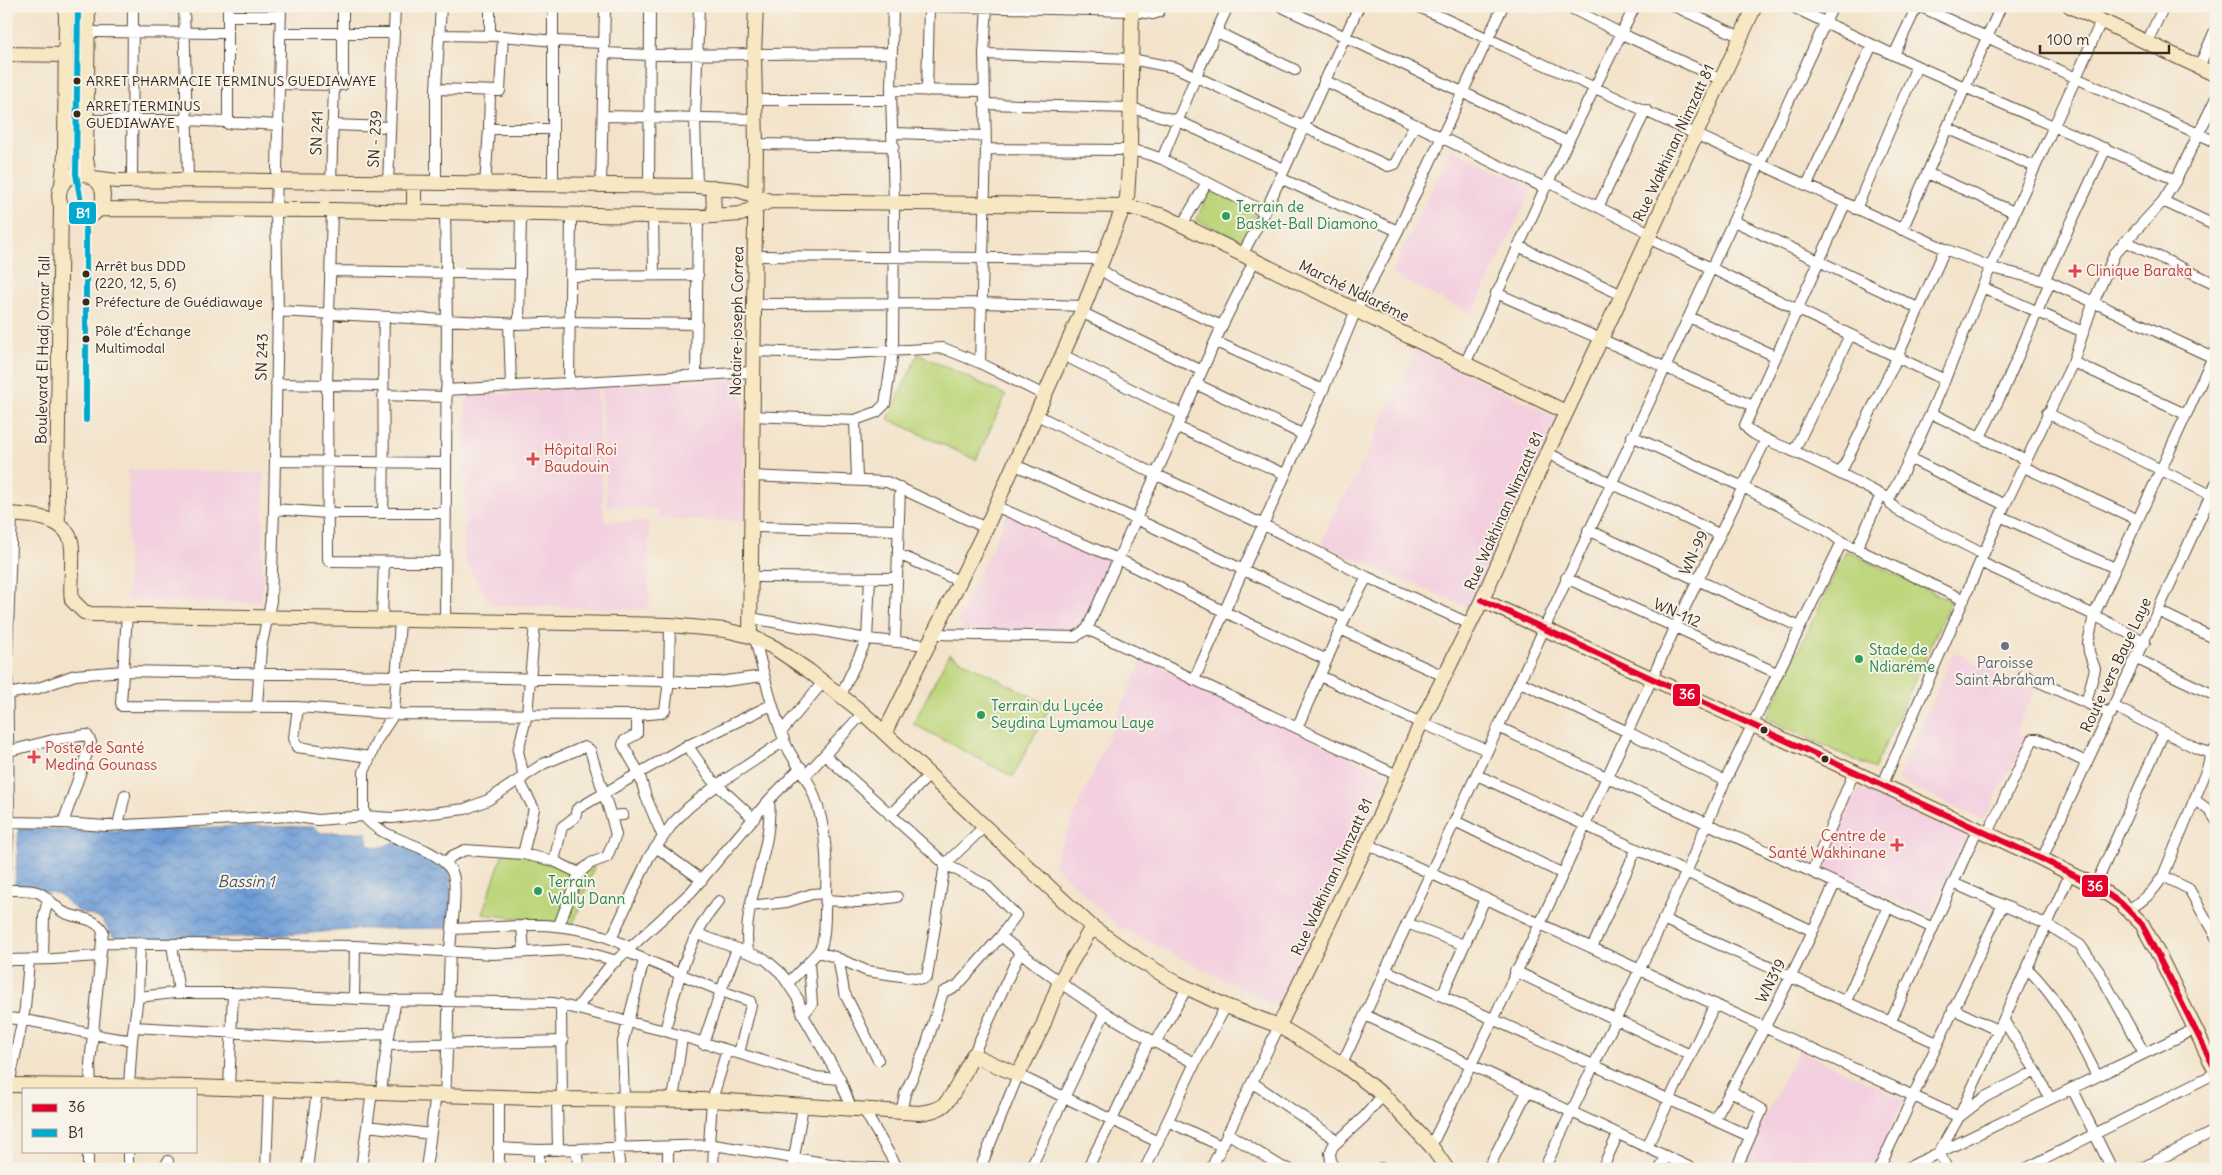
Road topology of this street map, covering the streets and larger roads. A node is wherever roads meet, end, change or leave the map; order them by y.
1 (66, 6) edge
2 (88, 6) edge
3 (133, 6) edge
4 (184, 6) edge
5 (343, 6) edge
6 (395, 6) edge
7 (441, 6) edge
8 (490, 6) edge
9 (553, 6) edge
10 (605, 6) edge
11 (699, 6) edge
12 (756, 6) edge
13 (892, 6) edge
14 (927, 6) edge
15 (1162, 6) edge
16 (1228, 6) edge
17 (1280, 6) edge
18 (1359, 6) edge
19 (1417, 6) edge
20 (1503, 6) edge
21 (1567, 6) edge
22 (1635, 6) edge
23 (1674, 6) edge
24 (1755, 6) edge
25 (1791, 6) edge
26 (1833, 6) edge
27 (1918, 6) edge
28 (2001, 6) edge
29 (2070, 6) edge
30 (2164, 6) edge
31 (987, 7) edge
32 (1132, 9) edge
33 (228, 11) edge
34 (281, 11) edge
35 (650, 11) dead end
36 (2102, 21) junction
37 (1825, 22) junction
38 (2216, 28) edge
39 (88, 32) junction
40 (183, 32) junction
41 (1217, 32) junction
42 (133, 33) junction
43 (228, 33) junction
44 (281, 33) junction
45 (343, 34) junction
46 (394, 34) junction
47 (440, 34) junction
48 (1622, 34) junction
49 (490, 36) junction
50 (503, 36) junction
51 (1740, 37) junction
52 (1344, 38) junction
53 (1487, 38) junction
54 (1987, 38) junction
55 (554, 41) junction
56 (2147, 42) junction
57 (1872, 44) junction
58 (604, 48) junction
59 (892, 53) junction
60 (6, 54) edge
61 (754, 54) junction
62 (984, 54) junction
63 (65, 55) junction
64 (649, 55) junction
65 (698, 55) junction
66 (1894, 55) junction
67 (1131, 59) junction
68 (1917, 66) junction
69 (2199, 67) junction
70 (1295, 70) dead end
71 (2216, 75) edge
72 (1196, 76) junction
73 (2076, 79) junction
74 (1324, 80) junction
75 (1722, 80) junction
76 (280, 84) junction
77 (334, 85) junction
78 (1965, 87) junction
79 (1596, 88) junction
80 (436, 89) junction
81 (927, 90) junction
82 (490, 91) junction
83 (984, 91) junction
84 (1462, 93) junction
85 (891, 95) junction
86 (2216, 98) edge
87 (755, 100) junction
88 (984, 104) junction
89 (1131, 108) junction
90 (1646, 110) junction
91 (603, 116) junction
92 (650, 118) junction
93 (695, 119) junction
94 (86, 120) junction
95 (132, 120) junction
96 (188, 120) junction
97 (755, 120) junction
98 (1178, 121) junction
99 (228, 124) junction
100 (1415, 124) junction
101 (279, 125) junction
102 (332, 125) junction
103 (1303, 126) junction
104 (2054, 126) junction
105 (390, 127) junction
106 (1947, 128) junction
107 (489, 129) junction
108 (553, 129) junction
109 (894, 134) junction
110 (1697, 134) junction
111 (2198, 134) junction
112 (985, 136) junction
113 (1441, 136) junction
114 (1568, 142) junction
115 (2216, 142) edge
116 (756, 144) junction
117 (894, 146) junction
118 (2106, 148) junction
119 (986, 149) junction
120 (1130, 150) junction
121 (1162, 159) junction
122 (1761, 164) junction
123 (2035, 167) junction
124 (1927, 173) junction
125 (1282, 174) junction
126 (91, 177) junction
127 (188, 180) junction
128 (2176, 180) junction
129 (132, 181) junction
130 (277, 182) junction
131 (331, 182) junction
132 (1207, 182) junction
133 (62, 184) junction
134 (388, 184) junction
135 (414, 184) junction
136 (436, 185) junction
137 (485, 185) junction
138 (1547, 185) junction
139 (1807, 185) junction
140 (553, 186) junction
141 (601, 186) junction
142 (696, 186) junction
143 (649, 187) junction
144 (713, 188) junction
145 (754, 194) junction
146 (770, 201) junction
147 (2163, 201) junction
148 (61, 204) junction
149 (894, 204) junction
150 (984, 204) junction
151 (1845, 204) junction
152 (1124, 206) junction
153 (1598, 207) junction
154 (98, 209) junction
155 (754, 209) junction
156 (1856, 209) junction
157 (332, 210) junction
158 (276, 211) junction
159 (414, 211) junction
160 (445, 212) junction
161 (1265, 212) junction
162 (2014, 212) junction
163 (522, 214) junction
164 (571, 214) junction
165 (653, 216) junction
166 (714, 216) junction
167 (698, 217) junction
168 (1734, 221) junction
169 (1182, 225) junction
170 (2216, 226) edge
171 (1902, 230) junction
172 (1398, 231) junction
173 (1649, 235) junction
174 (2125, 241) junction
175 (1518, 246) junction
176 (1945, 249) junction
177 (754, 256) junction
178 (894, 257) junction
179 (1248, 258) junction
180 (984, 259) junction
181 (1820, 262) junction
182 (1100, 263) junction
183 (1712, 267) junction
184 (1990, 268) junction
185 (331, 271) junction
186 (446, 272) junction
187 (519, 274) junction
188 (654, 275) junction
189 (698, 275) junction
190 (571, 276) junction
191 (2047, 281) junction
192 (2216, 284) edge
193 (1982, 288) junction
194 (1496, 294) junction
195 (1622, 295) junction
196 (2094, 301) junction
197 (981, 303) junction
198 (754, 304) junction
199 (893, 304) junction
200 (1797, 308) junction
201 (1918, 308) junction
202 (1083, 309) junction
203 (1356, 310) junction
204 (278, 311) junction
205 (2038, 311) junction
206 (329, 315) junction
207 (384, 317) junction
208 (1689, 317) junction
209 (448, 320) junction
210 (570, 322) junction
211 (514, 324) junction
212 (697, 324) junction
213 (1222, 326) junction
214 (2083, 332) junction
215 (1850, 334) junction
216 (1602, 338) junction
217 (1216, 342) junction
218 (753, 351) junction
219 (893, 351) junction
220 (2215, 355) edge
221 (1062, 356) junction
222 (1775, 356) junction
223 (1896, 358) junction
224 (2073, 362) junction
225 (980, 363) junction
226 (1464, 364) junction
227 (1666, 367) junction
228 (1202, 371) junction
229 (753, 372) junction
230 (696, 375) junction
231 (1945, 380) junction
232 (569, 382) junction
233 (276, 384) junction
234 (327, 384) junction
235 (1196, 384) junction
236 (511, 386) junction
237 (383, 390) junction
238 (1323, 390) junction
239 (446, 393) junction
240 (1044, 395) junction
241 (1753, 406) junction
242 (1566, 412) junction
243 (1931, 413) junction
244 (2047, 413) junction
245 (1035, 414) junction
246 (2185, 414) junction
247 (1183, 415) junction
248 (752, 416) junction
249 (855, 420) junction
250 (1177, 427) junction
251 (1302, 434) junction
252 (1632, 436) junction
253 (1980, 437) junction
254 (1766, 440) junction
255 (1794, 451) junction
256 (1547, 453) junction
257 (1911, 459) junction
258 (275, 460) junction
259 (327, 462) junction
260 (385, 462) junction
261 (446, 463) junction
262 (2025, 463) junction
263 (1013, 464) junction
264 (2159, 470) junction
265 (1841, 472) junction
266 (1285, 474) junction
267 (1157, 475) junction
268 (752, 476) junction
269 (857, 480) junction
270 (1610, 483) junction
271 (2216, 484) edge
272 (900, 487) junction
273 (1743, 487) junction
274 (57, 495) junction
275 (2211, 495) junction
276 (1885, 497) junction
277 (2005, 505) junction
278 (995, 506) junction
279 (274, 509) junction
280 (326, 513) junction
281 (383, 513) junction
282 (446, 513) junction
283 (9, 514) edge
284 (2000, 516) junction
285 (33, 517) junction
286 (1136, 519) junction
287 (2138, 520) junction
288 (58, 523) junction
289 (1264, 525) junction
290 (752, 527) junction
291 (986, 528) junction
292 (898, 530) junction
293 (1588, 530) junction
294 (1719, 534) junction
295 (1842, 542) junction
296 (1856, 548) junction
297 (898, 554) junction
298 (1982, 558) junction
299 (1118, 559) junction
300 (384, 562) junction
301 (445, 562) junction
302 (2115, 568) junction
303 (1243, 570) junction
304 (8, 576) edge
305 (752, 577) junction
306 (1367, 577) junction
307 (870, 578) junction
308 (897, 578) junction
309 (1566, 578) junction
310 (1697, 581) junction
311 (959, 582) junction
312 (1482, 600) junction
313 (1964, 600) junction
314 (2158, 611) junction
315 (1224, 612) junction
316 (127, 615) junction
317 (2094, 615) junction
318 (268, 618) junction
319 (751, 618) junction
320 (1345, 618) junction
321 (382, 619) junction
322 (400, 620) junction
323 (445, 621) junction
324 (535, 623) junction
325 (1470, 624) junction
326 (670, 625) junction
327 (2216, 626) edge
328 (1800, 627) junction
329 (1675, 628) junction
330 (1087, 629) junction
331 (1340, 629) junction
332 (1544, 630) junction
333 (753, 637) junction
334 (2213, 638) edge
335 (867, 639) junction
336 (931, 640) junction
337 (895, 642) junction
338 (2145, 642) junction
339 (7, 658) edge
340 (2137, 659) junction
341 (1327, 660) junction
342 (123, 671) junction
343 (1777, 673) junction
344 (259, 674) junction
345 (395, 676) junction
346 (763, 676) junction
347 (1320, 676) junction
348 (1444, 676) junction
349 (2024, 676) dead end
350 (531, 679) junction
351 (1194, 680) junction
352 (1653, 680) junction
353 (669, 681) junction
354 (823, 682) junction
355 (1520, 682) junction
356 (7, 694) edge
357 (841, 695) junction
358 (2216, 696) edge
359 (2086, 703) junction
360 (771, 705) junction
361 (257, 706) junction
362 (298, 707) junction
363 (2113, 710) junction
364 (863, 713) junction
365 (394, 714) junction
366 (527, 714) junction
367 (637, 715) junction
368 (1421, 723) junction
369 (1753, 726) junction
370 (1498, 727) junction
371 (1297, 728) junction
372 (885, 732) junction
373 (1628, 732) junction
374 (2164, 732) junction
375 (783, 736) junction
376 (687, 745) junction
377 (8, 749) edge
378 (1487, 750) junction
379 (2214, 750) edge
380 (825, 755) junction
381 (370, 757) junction
382 (2086, 762) junction
383 (803, 771) junction
384 (1854, 772) junction
385 (639, 773) junction
386 (1477, 774) junction
387 (929, 775) junction
388 (1397, 775) junction
389 (1608, 778) junction
390 (521, 779) junction
391 (1725, 781) junction
392 (717, 785) junction
393 (1882, 786) junction
394 (603, 794) junction
395 (125, 795) dead end
396 (769, 800) junction
397 (2195, 800) junction
398 (622, 815) dead end
399 (890, 815) junction
400 (364, 816) junction
401 (611, 816) junction
402 (754, 819) junction
403 (1455, 820) junction
404 (2216, 820) edge
405 (9, 822) junction
406 (62, 822) junction
407 (1708, 824) junction
408 (118, 825) junction
409 (1586, 825) junction
410 (984, 827) junction
411 (1982, 832) junction
412 (663, 837) junction
413 (1366, 844) junction
414 (656, 847) junction
415 (1636, 850) junction
416 (523, 854) junction
417 (2042, 859) junction
418 (554, 861) junction
419 (445, 862) junction
420 (945, 864) junction
421 (6, 868) edge
422 (1812, 872) junction
423 (579, 873) junction
424 (1686, 873) junction
425 (1431, 874) junction
426 (1563, 874) junction
427 (2070, 874) junction
428 (2163, 876) junction
429 (702, 880) junction
430 (1835, 883) junction
431 (1953, 883) junction
432 (2095, 886) junction
433 (6, 890) edge
434 (826, 896) junction
435 (898, 898) dead end
436 (48, 899) junction
437 (1485, 899) junction
438 (719, 901) dead end
439 (750, 906) junction
440 (2002, 906) junction
441 (1888, 907) junction
442 (2127, 910) junction
443 (1663, 920) junction
444 (1407, 923) junction
445 (1540, 924) junction
446 (560, 925) junction
447 (522, 926) junction
448 (2048, 926) junction
449 (1092, 927) junction
450 (1933, 928) junction
451 (452, 929) junction
452 (1813, 931) junction
453 (698, 934) junction
454 (1001, 936) junction
455 (612, 937) junction
456 (2216, 937) edge
457 (103, 943) junction
458 (140, 943) junction
459 (172, 944) junction
460 (1464, 945) junction
461 (355, 946) junction
462 (1592, 948) junction
463 (450, 950) junction
464 (629, 950) junction
465 (742, 950) junction
466 (524, 952) junction
467 (818, 952) junction
468 (1020, 952) junction
469 (99, 956) junction
470 (835, 957) junction
471 (6, 960) edge
472 (29, 960) junction
473 (43, 960) junction
474 (644, 960) junction
475 (616, 961) junction
476 (809, 962) junction
477 (2028, 969) junction
478 (1386, 970) junction
479 (1640, 970) junction
480 (1515, 972) junction
481 (679, 974) junction
482 (1790, 977) junction
483 (1060, 981) junction
484 (788, 982) junction
485 (1187, 988) junction
486 (721, 991) junction
487 (179, 993) junction
488 (233, 993) junction
489 (1442, 995) junction
490 (138, 997) junction
491 (354, 998) junction
492 (396, 1000) junction
493 (450, 1001) junction
494 (1846, 1001) junction
495 (561, 1004) junction
496 (1715, 1004) junction
497 (1226, 1006) junction
498 (577, 1008) junction
499 (1953, 1009) junction
500 (1105, 1012) junction
501 (803, 1015) junction
502 (1365, 1015) junction
503 (6, 1018) edge
504 (23, 1019) junction
505 (1492, 1020) junction
506 (1616, 1020) junction
507 (1890, 1021) junction
508 (2004, 1021) junction
509 (627, 1022) junction
510 (134, 1026) junction
511 (1279, 1026) junction
512 (1765, 1028) junction
513 (2194, 1029) junction
514 (665, 1031) junction
515 (1999, 1031) junction
516 (232, 1032) junction
517 (94, 1034) junction
518 (388, 1034) junction
519 (682, 1038) junction
520 (132, 1040) junction
521 (563, 1041) junction
522 (1152, 1042) junction
523 (1937, 1043) junction
524 (448, 1044) junction
525 (703, 1044) junction
526 (387, 1045) junction
527 (727, 1050) junction
528 (739, 1053) junction
529 (2144, 1053) junction
530 (973, 1054) junction
531 (1690, 1055) junction
532 (878, 1060) dead end
533 (1195, 1063) junction
534 (1342, 1064) junction
535 (1471, 1066) junction
536 (1593, 1066) junction
537 (2036, 1071) junction
538 (2216, 1073) edge
539 (1018, 1075) junction
540 (2097, 1076) junction
541 (840, 1079) junction
542 (1252, 1083) junction
543 (7, 1085) edge
544 (130, 1087) edge
545 (91, 1088) edge
546 (229, 1088) junction
547 (2072, 1088) junction
548 (269, 1090) junction
549 (317, 1091) junction
550 (1731, 1091) junction
551 (376, 1092) junction
552 (1527, 1092) junction
553 (440, 1095) junction
554 (1383, 1095) junction
555 (1913, 1096) junction
556 (499, 1097) junction
557 (1064, 1098) junction
558 (559, 1099) junction
559 (621, 1099) junction
560 (2050, 1099) junction
561 (673, 1100) junction
562 (712, 1100) junction
563 (1669, 1100) junction
564 (803, 1106) junction
565 (858, 1110) junction
566 (901, 1113) junction
567 (1572, 1113) junction
568 (1959, 1117) junction
569 (1715, 1119) junction
570 (1112, 1120) junction
571 (1168, 1121) junction
572 (368, 1126) junction
573 (2216, 1130) edge
574 (2094, 1133) junction
575 (430, 1134) junction
576 (1227, 1134) junction
577 (1618, 1134) junction
578 (1749, 1136) junction
579 (1338, 1141) junction
580 (1158, 1142) junction
581 (712, 1145) junction
582 (1221, 1146) junction
583 (1431, 1146) junction
584 (1647, 1146) junction
585 (618, 1147) junction
586 (668, 1147) junction
587 (498, 1148) junction
588 (576, 1149) junction
589 (539, 1150) junction
590 (558, 1150) junction
591 (88, 1152) edge
592 (128, 1152) edge
593 (1939, 1152) junction
594 (1666, 1156) junction
595 (794, 1158) junction
596 (88, 1169) edge
597 (128, 1169) edge
598 (266, 1169) edge
599 (307, 1169) edge
600 (362, 1169) edge
601 (426, 1169) edge
602 (499, 1169) edge
603 (539, 1169) edge
604 (579, 1169) edge
605 (620, 1169) edge
606 (668, 1169) edge
607 (713, 1169) edge
608 (792, 1169) edge
609 (897, 1169) edge
610 (980, 1169) edge
611 (1030, 1169) edge
612 (1087, 1169) edge
613 (1145, 1169) edge
614 (1211, 1169) edge
615 (1289, 1169) edge
616 (1332, 1169) edge
617 (1447, 1169) edge
618 (1488, 1169) edge
619 (1544, 1169) edge
620 (1602, 1169) edge
621 (1660, 1169) edge
622 (1693, 1169) edge
623 (1736, 1169) edge
624 (1878, 1169) edge
625 (1905, 1169) edge
626 (1947, 1169) edge
627 (2025, 1169) edge
628 (2112, 1169) edge
629 (2140, 1169) edge

1 - 63 street, Boulevard El Hadj Omar Tall
2 - 39 street
3 - 42 street
4 - 40 street
5 - 45 street
6 - 46 street, SN - 239
7 - 47 street
8 - 49 street
9 - 55 street
10 - 58 street
11 - 65 street
12 - 61 street, Notaire-joseph Correa
13 - 59 street
14 - 31 street
14 - 81 street
15 - 32 street
16 - 41 street
17 - 52 street
18 - 52 street
19 - 53 street
20 - 53 street
21 - 48 street
22 - 48 street
23 - 51 street
24 - 51 street, Rue Wakhinan Nimzatt 81
25 - 37 street
26 - 37 street
27 - 54 street
27 - 66 street
28 - 54 street
29 - 36 street
30 - 56 street
31 - 32 street
31 - 62 street
32 - 67 street
33 - 34 street
33 - 43 street
34 - 44 street, SN 243
35 - 64 street
36 - 56 street
36 - 73 street
37 - 57 street
37 - 122 street
38 - 69 street
39 - 42 street
39 - 94 street
40 - 42 street
40 - 43 street
40 - 96 street
41 - 70 street
41 - 72 street
42 - 95 street
43 - 99 street
44 - 45 street
44 - 76 street, SN 243
45 - 46 street
45 - 77 street
46 - 105 street, SN - 239
47 - 49 street
47 - 80 street
48 - 75 street
48 - 79 street
49 - 50 street
50 - 55 street
50 - 82 street
51 - 75 street, Rue Wakhinan Nimzatt 81
52 - 74 street
52 - 84 street
53 - 79 street
53 - 84 street
54 - 73 street
54 - 78 street
55 - 58 street
55 - 108 street
56 - 69 street
57 - 66 street
57 - 139 street
58 - 64 street
58 - 91 street
59 - 61 street
59 - 85 street
60 - 63 street
61 - 65 street
61 - 87 street, Notaire-joseph Correa
62 - 67 street
62 - 83 street
63 - 133 street, Boulevard El Hadj Omar Tall
64 - 65 street
64 - 92 street
65 - 93 street
66 - 68 street
67 - 72 street
67 - 89 street
68 - 78 street
68 - 156 street
69 - 71 street
72 - 98 street
72 - 103 street
73 - 104 street
73 - 111 street
74 - 100 street
74 - 103 street
75 - 110 street, Rue Wakhinan Nimzatt 81
76 - 77 street
76 - 101 street, SN 243
77 - 102 street, SN 241
78 - 104 street
78 - 106 street
79 - 90 street
79 - 114 street
80 - 82 street
80 - 136 street
81 - 83 street
81 - 85 street
82 - 107 street
83 - 88 street
84 - 113 street
84 - 114 street
85 - 87 street
85 - 109 street
86 - 111 street
87 - 97 street, Notaire-joseph Correa
88 - 89 street
88 - 112 street
89 - 98 street
89 - 120 street
90 - 110 street
90 - 153 street
91 - 92 street
91 - 141 street
92 - 93 street
92 - 143 street
93 - 97 street
93 - 142 street
94 - 95 street
94 - 126 street
95 - 96 street
95 - 129 street
96 - 99 street
96 - 127 street
97 - 116 street, Notaire-joseph Correa
98 - 121 street
98 - 125 street
99 - 101 street
100 - 103 street
100 - 113 street
101 - 130 street, SN 243
102 - 105 street
102 - 131 street, SN 241
103 - 125 street
104 - 118 street
104 - 123 street
105 - 134 street, SN - 239
106 - 123 street
106 - 124 street
107 - 108 street
107 - 137 street
108 - 140 street
109 - 112 street
109 - 117 street
110 - 122 street
110 - 173 street, Rue Wakhinan Nimzatt 81
111 - 115 street
111 - 128 street
112 - 119 street
113 - 138 street
113 - 172 street
114 - 138 street
116 - 117 street
116 - 145 street, Notaire-joseph Correa
117 - 149 street
118 - 128 street
118 - 191 street
119 - 120 street
119 - 150 street
120 - 121 street
120 - 152 street
121 - 132 street
122 - 139 street
122 - 168 street
123 - 162 street
124 - 162 street
124 - 171 street
125 - 161 street
125 - 172 street
126 - 129 street
126 - 133 street
126 - 154 street
127 - 129 street
127 - 130 street
128 - 147 street
130 - 131 street
130 - 158 street, SN 243
131 - 134 street
132 - 161 street
132 - 169 street
133 - 148 street, Boulevard El Hadj Omar Tall
134 - 135 street
135 - 136 street
135 - 159 street
136 - 137 street
137 - 140 street
138 - 153 street
138 - 175 street
139 - 151 street
140 - 141 street
141 - 143 street
142 - 143 street
142 - 144 street
144 - 145 street
144 - 166 street
145 - 146 street
145 - 155 street, Notaire-joseph Correa
146 - 149 street, Marché Ndiaréme
146 - 155 street
147 - 170 street
147 - 174 street
148 - 154 street
148 - 274 street, Boulevard El Hadj Omar Tall
149 - 150 street, Marché Ndiaréme
149 - 178 street
150 - 152 street, Marché Ndiaréme
150 - 180 street
151 - 156 street
151 - 181 street
152 - 169 street, Marché Ndiaréme
152 - 182 street
153 - 173 street
154 - 158 street
155 - 166 street
155 - 177 street, Notaire-joseph Correa
156 - 171 street
157 - 158 street
157 - 159 street
157 - 185 street
158 - 204 street, SN 243
159 - 160 street
160 - 163 street
160 - 186 street
161 - 179 street
162 - 184 street
163 - 164 street
163 - 187 street
164 - 165 street
164 - 190 street
165 - 167 street
165 - 188 street
166 - 167 street
167 - 189 street
168 - 181 street
168 - 183 street
169 - 179 street, Marché Ndiaréme
171 - 176 street
172 - 203 street
173 - 183 street
173 - 195 street, Rue Wakhinan Nimzatt 81
174 - 192 street
174 - 196 street
175 - 194 street
175 - 195 street
176 - 184 street
176 - 201 street
177 - 178 street
177 - 198 street, Notaire-joseph Correa
178 - 180 street
178 - 199 street
179 - 203 street, Marché Ndiaréme
179 - 213 street
180 - 182 street
180 - 197 street
181 - 200 street
181 - 201 street
182 - 202 street
182 - 213 street
183 - 200 street
183 - 208 street
184 - 191 street
184 - 193 street
185 - 186 street
185 - 206 street
186 - 187 street
186 - 209 street
187 - 211 street
188 - 189 street
188 - 190 street
189 - 212 street
190 - 210 street
191 - 196 street
191 - 205 street
193 - 205 street
193 - 231 street
194 - 216 street
194 - 226 street
195 - 216 street, Rue Wakhinan Nimzatt 81
196 - 214 street
196 - 220 street
197 - 199 street
197 - 202 street
197 - 225 street
198 - 199 street
198 - 218 street, Notaire-joseph Correa
199 - 219 street
200 - 215 street
200 - 222 street
201 - 223 street
202 - 221 street
202 - 228 street
203 - 226 street, Marché Ndiaréme
203 - 238 street
204 - 206 street
204 - 233 street, SN 243
205 - 214 street
205 - 253 street
206 - 207 street
206 - 234 street
207 - 209 street
207 - 237 street
208 - 222 street
208 - 227 street
209 - 211 street
209 - 239 street
210 - 211 street
210 - 212 street
210 - 232 street
211 - 236 street
212 - 230 street
213 - 217 street
214 - 224 street
215 - 223 street
215 - 255 street
216 - 227 street
216 - 242 street, Rue Wakhinan Nimzatt 81
217 - 228 street
217 - 238 street
218 - 219 street
218 - 229 street, Notaire-joseph Correa
219 - 225 street
219 - 249 street
220 - 246 street
221 - 240 street
221 - 247 street
222 - 241 street
223 - 231 street
223 - 265 street
224 - 244 street
224 - 246 street
225 - 240 street
226 - 242 street, Marché Ndiaréme
227 - 241 street
227 - 252 street
228 - 235 street
229 - 230 street
229 - 248 street, Notaire-joseph Correa
230 - 232 street
231 - 243 street
232 - 236 street
233 - 234 street
233 - 258 street, SN 243
234 - 237 street
234 - 259 street
235 - 247 street
235 - 251 street
236 - 239 street
237 - 239 street
237 - 260 street
238 - 251 street
239 - 261 street
240 - 245 street
241 - 254 street
242 - 256 street, Rue Wakhinan Nimzatt 81
243 - 253 street
243 - 257 street
244 - 262 street
244 - 264 street
245 - 263 street
245 - 267 street
246 - 264 street
247 - 250 street
248 - 249 street
248 - 268 street, Notaire-joseph Correa
249 - 269 street
250 - 266 street
250 - 267 street
251 - 266 street
252 - 270 street
252 - 273 street
253 - 262 street
254 - 255 street
254 - 273 street, WN-99
255 - 265 street
256 - 270 street
256 - 312 street, Rue Wakhinan Nimzatt 81
257 - 276 street
257 - 277 street
258 - 259 street
258 - 279 street, SN 243
259 - 260 street
259 - 280 street
260 - 261 street
260 - 281 street
261 - 282 street
262 - 277 street
262 - 287 street
263 - 278 street
263 - 286 street
264 - 275 street
264 - 287 street
265 - 276 street
266 - 289 street
267 - 286 street
267 - 289 street
268 - 269 street
268 - 290 street, Notaire-joseph Correa
269 - 272 street
270 - 293 street
270 - 294 street
271 - 275 street, Route vers Baye Laye
272 - 291 street
272 - 292 street
273 - 294 street, WN-99
273 - 295 street
274 - 285 street
274 - 288 street, Boulevard El Hadj Omar Tall
275 - 314 street, Route vers Baye Laye
276 - 296 street
276 - 298 street
277 - 284 street
278 - 291 street
278 - 299 street
279 - 280 street
279 - 318 street, SN 243
280 - 281 street
280 - 300 street
281 - 282 street
282 - 301 street
283 - 285 street
283 - 304 street
284 - 298 street
284 - 302 street
285 - 288 street
286 - 299 street
286 - 303 street
287 - 302 street
288 - 316 street
289 - 303 street
289 - 306 street
290 - 292 street
290 - 305 street, Notaire-joseph Correa
291 - 311 street
292 - 297 street
293 - 309 street
293 - 310 street
294 - 310 street, WN-99
295 - 296 street
295 - 328 street
296 - 313 street
297 - 308 street
297 - 311 street
298 - 313 street
298 - 317 street
299 - 315 street
299 - 330 street
300 - 301 street
300 - 321 street
301 - 323 street
302 - 317 street
303 - 315 street
303 - 320 street
304 - 339 street
305 - 307 street
305 - 319 street, Notaire-joseph Correa
306 - 320 street
306 - 325 street
307 - 308 street
307 - 335 street
308 - 337 street
309 - 329 street, WN-112
309 - 332 street
310 - 328 street
310 - 329 street, WN-99
311 - 336 street
312 - 325 street, Rue Wakhinan Nimzatt 81
312 - 332 street
313 - 393 street
314 - 334 street
314 - 338 street, Route vers Baye Laye
315 - 341 street
315 - 351 street
316 - 318 street
316 - 342 street
317 - 338 street
317 - 359 street
318 - 321 street
318 - 344 street, SN 243
319 - 333 street, Notaire-joseph Correa
319 - 335 street
320 - 331 street
321 - 322 street
322 - 323 street
322 - 345 street
323 - 324 street
324 - 326 street
324 - 350 street
325 - 348 street, Rue Wakhinan Nimzatt 81
326 - 333 street
326 - 353 street
327 - 334 street
328 - 343 street
329 - 343 street, WN-112
329 - 352 street, WN-99
330 - 336 street
330 - 351 street
331 - 341 street
331 - 348 street
332 - 352 street
332 - 355 street
333 - 346 street
333 - 354 street
335 - 337 street
335 - 357 street
336 - 337 street
336 - 372 street
338 - 340 street, Route vers Baye Laye
339 - 356 street
340 - 358 street
340 - 363 street, Route vers Baye Laye
341 - 347 street
342 - 344 street
342 - 356 street
342 - 361 street
343 - 369 street
344 - 345 street
344 - 361 street, SN 243
345 - 350 street
345 - 365 street
346 - 353 street
346 - 360 street
347 - 368 street
347 - 371 street
348 - 368 street, Rue Wakhinan Nimzatt 81
349 - 359 street
350 - 353 street
350 - 366 street
351 - 371 street
352 - 369 street
352 - 373 street, WN-99
353 - 367 street
354 - 357 street
354 - 375 street
355 - 370 street
355 - 373 street
356 - 377 street
357 - 364 street
359 - 363 street
360 - 375 street
360 - 376 street
361 - 362 street
362 - 365 street
362 - 381 street
363 - 374 street
363 - 382 street, Route vers Baye Laye
364 - 372 street
364 - 380 street
365 - 366 street
365 - 381 street
366 - 367 street
366 - 390 street
367 - 385 street
368 - 378 street
368 - 388 street, Rue Wakhinan Nimzatt 81
369 - 384 street
369 - 391 street
370 - 378 street
370 - 389 street
371 - 388 street
372 - 387 street
373 - 389 street, WN-99
373 - 391 street
374 - 379 street
374 - 432 street
375 - 383 street
375 - 392 street
376 - 385 street
376 - 392 street
377 - 405 street
377 - 406 street
378 - 386 street
379 - 397 street
380 - 383 street
380 - 399 street
381 - 400 street
382 - 411 street
382 - 417 street, Route vers Baye Laye
383 - 396 street
383 - 434 street
384 - 393 street
384 - 422 street
385 - 394 street
385 - 412 street
386 - 403 street
386 - 409 street
387 - 399 street
387 - 410 street
388 - 413 street, Rue Wakhinan Nimzatt 81
389 - 407 street
389 - 409 street, WN-99
390 - 394 street
390 - 400 street
390 - 416 street
391 - 407 street
392 - 402 street
392 - 412 street
393 - 411 street
394 - 401 street
394 - 418 street
395 - 408 street
396 - 402 street
396 - 439 street
397 - 404 street
397 - 428 street
398 - 401 street
399 - 420 street
400 - 408 street
400 - 419 street
401 - 423 street
402 - 429 street
403 - 425 street
403 - 426 street
405 - 406 street
405 - 421 street
406 - 408 street
407 - 422 street
407 - 424 street
409 - 415 street
409 - 426 street, WN-99
410 - 420 street
410 - 449 street
411 - 417 street
411 - 431 street
412 - 414 street
413 - 425 street
413 - 511 street, Rue Wakhinan Nimzatt 81
414 - 429 street
414 - 455 street
415 - 424 street
415 - 462 street
416 - 418 street
416 - 419 street
417 - 427 street
418 - 423 street
419 - 451 street
420 - 454 street
420 - 470 street
422 - 430 street
423 - 446 street
424 - 443 street
424 - 452 street
425 - 437 street
425 - 444 street
426 - 445 street, WN-99
427 - 432 street
427 - 448 street
428 - 442 street
428 - 456 street
429 - 464 street
430 - 441 street
430 - 452 street, WN319
431 - 440 street
431 - 450 street
432 - 442 street
433 - 436 street
434 - 435 street
434 - 439 street
434 - 467 street
436 - 457 street
436 - 473 street
437 - 445 street
437 - 460 street
438 - 453 street
439 - 465 street
440 - 448 street
440 - 499 street
441 - 450 street
441 - 494 street
442 - 513 street
443 - 479 street
443 - 482 street
444 - 460 street
444 - 478 street
445 - 462 street
445 - 480 street, WN-99
446 - 447 street
446 - 455 street
447 - 451 street
447 - 466 street
448 - 477 street
448 - 529 street
449 - 483 street
449 - 485 street
450 - 507 street
451 - 463 street
452 - 482 street, WN319
453 - 465 street
453 - 481 street
454 - 468 street
454 - 566 street
455 - 464 street
457 - 458 street
457 - 469 street
458 - 459 street
458 - 490 street
459 - 461 street
459 - 487 street
460 - 489 street
461 - 463 street
461 - 491 street
462 - 479 street
463 - 466 street
463 - 493 street
464 - 474 street
464 - 475 street
465 - 484 street
465 - 486 street
466 - 475 street
467 - 470 street
467 - 476 street
468 - 483 street
468 - 530 street
469 - 473 street
469 - 517 street
470 - 532 street
471 - 472 street
472 - 473 street
472 - 504 street
474 - 481 street
474 - 509 street
475 - 498 street
476 - 484 street
476 - 501 street
477 - 508 street
477 - 540 street
478 - 489 street
478 - 502 street
479 - 496 street
479 - 506 street
480 - 505 street, WN-99
480 - 506 street
481 - 486 street
481 - 514 street
482 - 494 street
482 - 512 street, WN319
483 - 500 street
483 - 539 street
484 - 501 street
485 - 497 street
485 - 522 street
486 - 525 street
486 - 528 street
487 - 488 street
487 - 490 street
488 - 491 street
488 - 516 street
489 - 505 street
490 - 510 street
491 - 492 street
492 - 493 street
492 - 518 street
493 - 495 street
493 - 524 street
494 - 507 street
495 - 498 street
495 - 521 street
496 - 512 street
496 - 531 street
497 - 511 street
497 - 533 street
498 - 509 street
499 - 515 street
499 - 523 street
500 - 522 street
500 - 557 street
501 - 541 street
502 - 534 street
502 - 535 street
503 - 504 street
504 - 517 street
504 - 543 street
505 - 535 street, WN-99
505 - 536 street
506 - 531 street
506 - 536 street
507 - 523 street
508 - 515 street
508 - 537 street
509 - 514 street
509 - 559 street
510 - 516 street
510 - 520 street
511 - 534 street
511 - 542 street
512 - 550 street, WN319
512 - 555 street
513 - 529 street
513 - 538 street
514 - 519 street
515 - 568 street
516 - 518 street
516 - 546 street
517 - 520 street
517 - 545 street
518 - 526 street
519 - 525 street
519 - 561 street
520 - 544 street
521 - 524 street
521 - 558 street
522 - 533 street
522 - 570 street
523 - 555 street
524 - 526 street
524 - 553 street
525 - 527 street
526 - 551 street
527 - 528 street
527 - 562 street
528 - 541 street
529 - 540 street
530 - 539 street
530 - 566 street
531 - 563 street
533 - 571 street
534 - 554 street
535 - 552 street
535 - 583 street, WN-99
536 - 563 street
536 - 567 street
537 - 560 street
537 - 568 street
538 - 574 street
539 - 557 street
539 - 610 street
540 - 547 street
541 - 565 street
542 - 576 street
542 - 579 street
543 - 545 street
544 - 545 street
544 - 546 street
546 - 548 street
547 - 560 street
547 - 574 street
548 - 549 street
548 - 598 street
549 - 551 street
549 - 599 street
550 - 569 street, WN319
550 - 578 street
551 - 553 street
551 - 572 street
552 - 567 street
552 - 618 street
553 - 556 street
553 - 575 street
554 - 579 street
554 - 583 street
555 - 568 street
555 - 624 street
556 - 558 street
556 - 587 street
557 - 570 street
557 - 611 street
558 - 559 street
558 - 590 street
559 - 561 street
559 - 585 street
560 - 593 street
561 - 562 street
562 - 564 street
562 - 581 street
563 - 569 street
563 - 584 street
564 - 565 street
564 - 595 street
565 - 566 street
565 - 609 street
567 - 577 street
567 - 619 street
568 - 593 street
569 - 578 street
570 - 580 street
570 - 612 street
571 - 580 street
571 - 582 street
572 - 575 street
572 - 600 street
573 - 629 street
574 - 627 street
574 - 628 street
575 - 601 street
576 - 582 street
576 - 615 street
577 - 584 street
577 - 620 street
578 - 623 street
579 - 616 street
580 - 613 street
581 - 586 street
581 - 595 street
581 - 607 street
582 - 614 street
583 - 617 street
584 - 594 street
585 - 586 street
585 - 588 street
585 - 605 street
586 - 606 street
587 - 589 street
587 - 602 street
588 - 590 street
588 - 604 street
589 - 590 street
589 - 603 street
591 - 596 street
592 - 597 street
593 - 625 street
593 - 626 street
594 - 621 street
594 - 622 street
595 - 608 street
595 - 609 street

